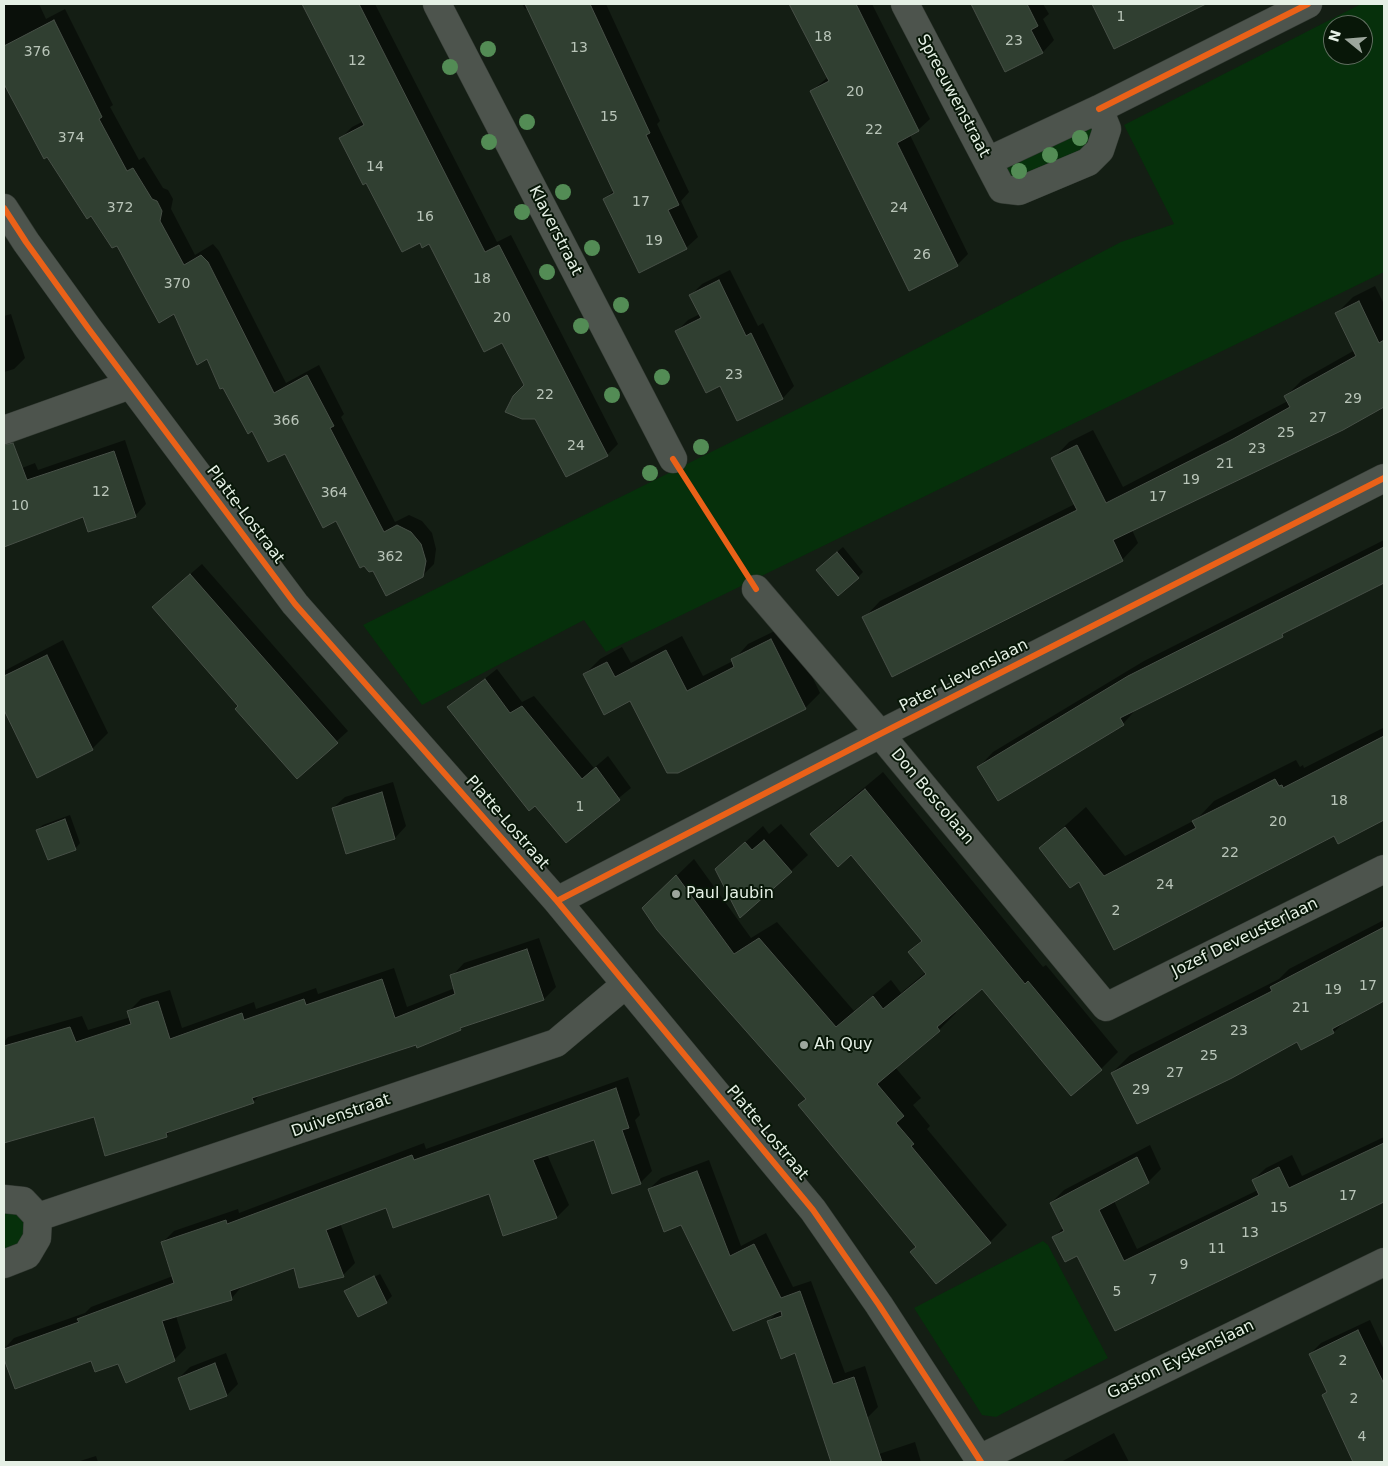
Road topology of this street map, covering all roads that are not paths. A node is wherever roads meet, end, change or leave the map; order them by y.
1 (437, 4) edge
2 (905, 4) edge
3 (1308, 4) edge
4 (1099, 109) junction
5 (988, 161) junction
6 (4, 208) edge
7 (130, 385) junction
8 (4, 430) edge
9 (673, 459) dead end
10 (1384, 478) edge
11 (756, 589) dead end
12 (880, 734) junction
13 (1384, 869) edge
14 (557, 901) junction
15 (626, 984) junction
16 (1106, 1007) joint
17 (4, 1199) edge
18 (38, 1217) junction
19 (1384, 1263) edge
20 (4, 1264) edge
21 (980, 1460) edge

1 - 9 street, Klaverstraat
2 - 5 street, Spreeuwenstraat
3 - 4 street
4 - 5 street
4 - 5 street, Spreeuwenstraat
6 - 7 street, Platte-Lostraat
7 - 8 street
7 - 14 street, Platte-Lostraat
10 - 12 street, Pater Lievenslaan
11 - 12 street, Don Boscolaan
12 - 14 street, Pater Lievenslaan
12 - 16 street, Don Boscolaan
13 - 16 street, Jozef Deveusterlaan
14 - 15 street, Platte-Lostraat
15 - 18 street, Duivenstraat
15 - 21 street, Platte-Lostraat
17 - 18 street
18 - 20 street
19 - 21 street, Gaston Eyskenslaan

